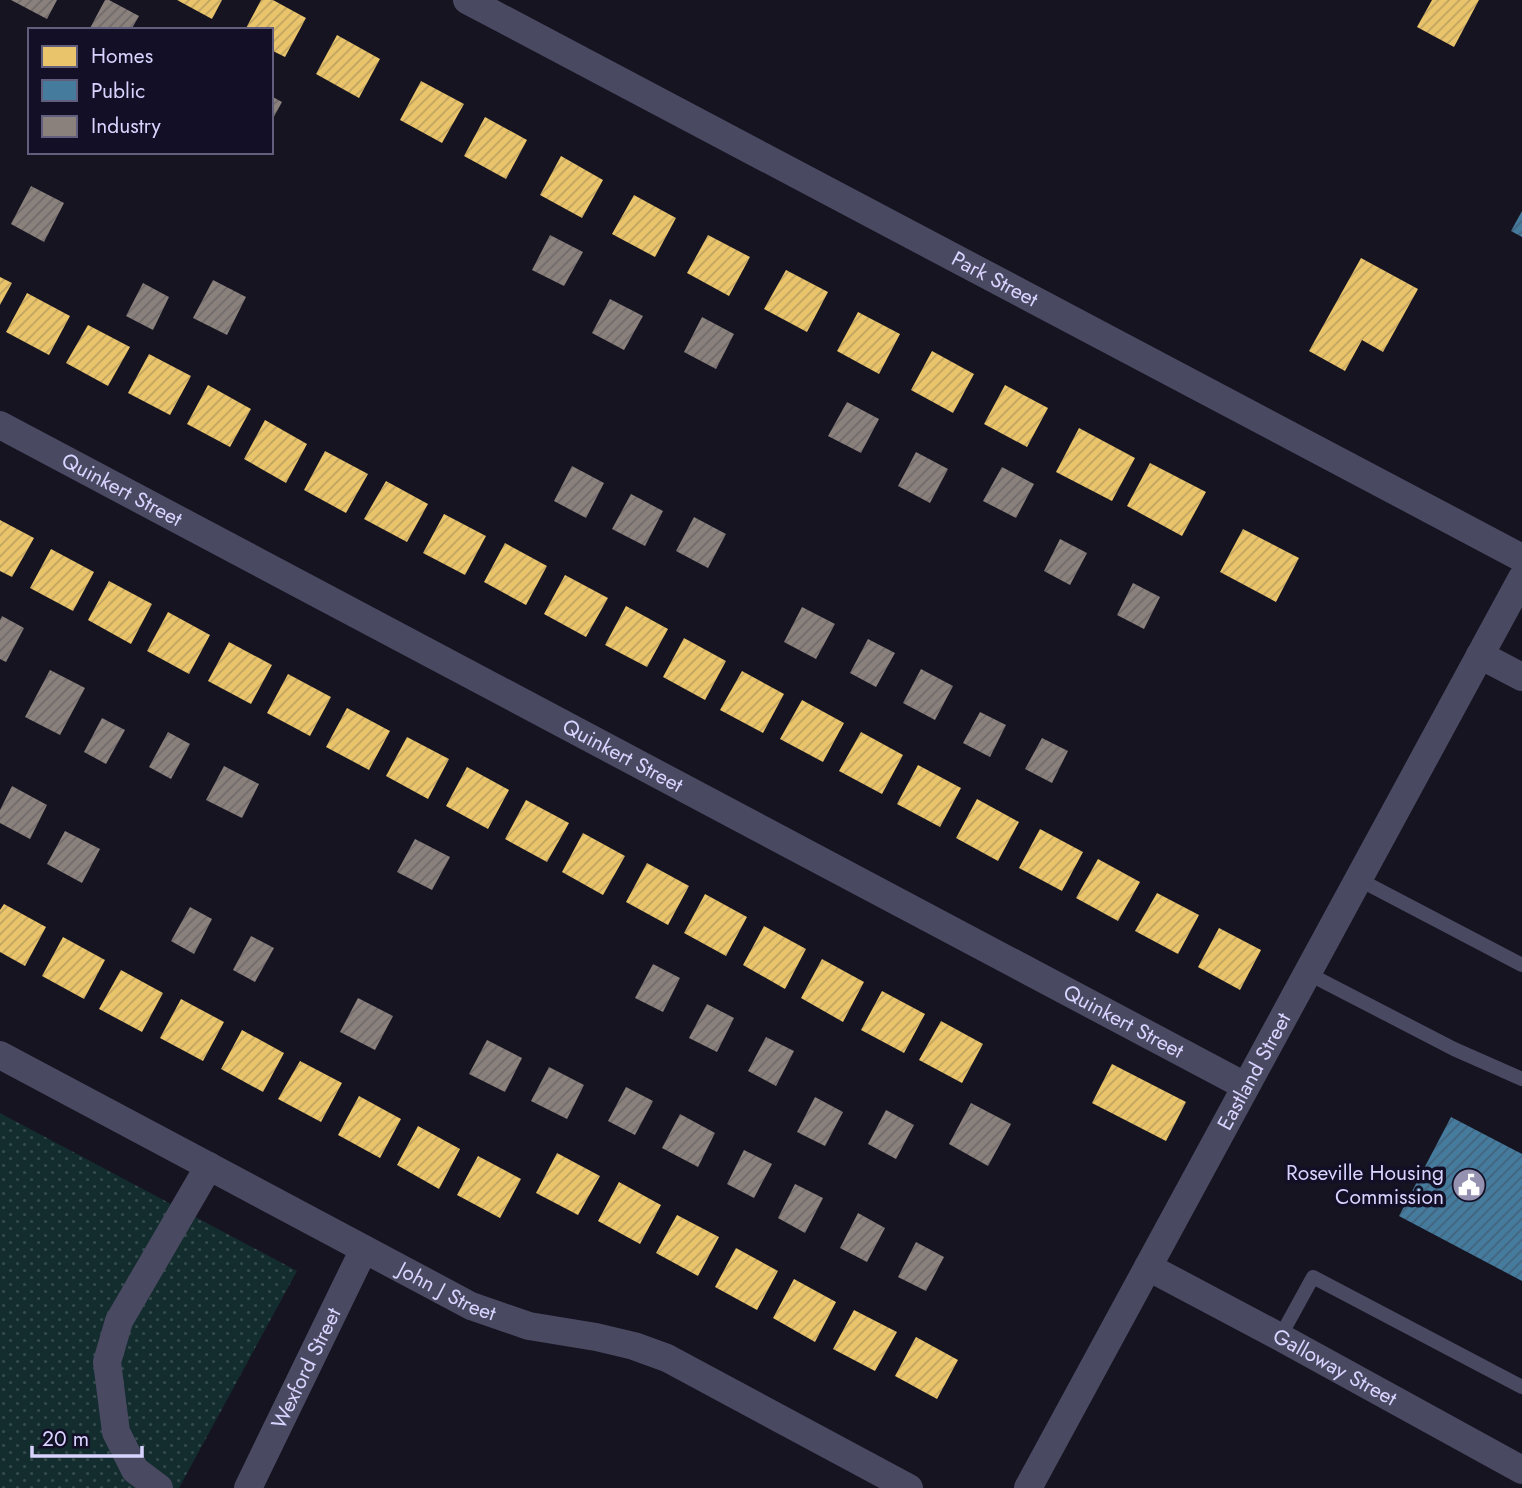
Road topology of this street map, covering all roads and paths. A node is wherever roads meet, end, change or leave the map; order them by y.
1 (467, 0) edge
2 (0, 425) edge
3 (1522, 558) edge
4 (1522, 578) edge
5 (1480, 655) junction
6 (1522, 677) edge
7 (1358, 879) junction
8 (1522, 965) edge
9 (1307, 973) junction
10 (0, 1055) edge
11 (1522, 1079) edge
12 (1245, 1086) junction
13 (209, 1166) junction
14 (365, 1249) junction
15 (1148, 1267) junction
16 (1280, 1337) junction
17 (1522, 1387) edge
18 (1522, 1469) edge
19 (159, 1488) edge
20 (248, 1488) edge
21 (909, 1488) edge
22 (1028, 1488) edge

1 - 3 street, Park Street
2 - 12 street, Quinkert Street
4 - 5 street, Eastland Street
5 - 6 street
5 - 7 street, Eastland Street
7 - 8 lane
7 - 9 street, Eastland Street
9 - 11 lane
9 - 12 street, Eastland Street
10 - 13 street, John J Street
12 - 15 street, Eastland Street
13 - 14 street, John J Street
13 - 19 street
14 - 20 street, Wexford Street
14 - 21 street, John J Street
15 - 16 street, Galloway Street
15 - 22 street, Eastland Street
16 - 17 lane
16 - 18 street, Galloway Street

